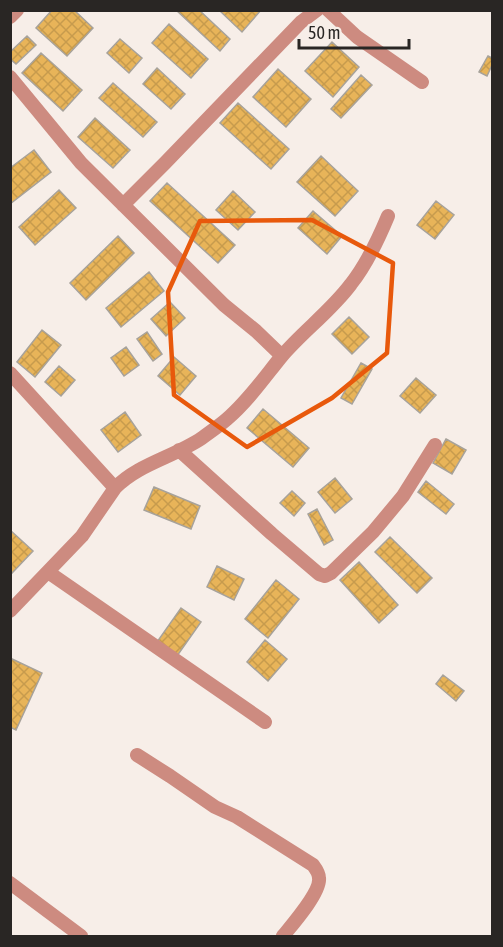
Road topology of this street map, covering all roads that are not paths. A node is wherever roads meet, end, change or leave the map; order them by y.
1 (17, 10) edge
2 (317, 10) edge
3 (328, 10) edge
4 (10, 17) edge
5 (10, 77) edge
6 (423, 82) dead end
7 (123, 205) junction
8 (388, 216) dead end
9 (282, 356) junction
10 (10, 373) edge
11 (435, 445) dead end
12 (179, 450) junction
13 (115, 488) junction
14 (48, 572) junction
15 (10, 611) edge
16 (266, 722) dead end
17 (137, 755) dead end
18 (10, 883) edge
19 (81, 936) edge
20 (283, 936) edge

1 - 4 street
2 - 7 street
3 - 6 street
5 - 7 street
7 - 9 street
8 - 9 street
9 - 12 street
10 - 13 street
11 - 12 street
12 - 13 street
13 - 14 street
14 - 15 street
14 - 16 street
17 - 20 street
18 - 19 street

